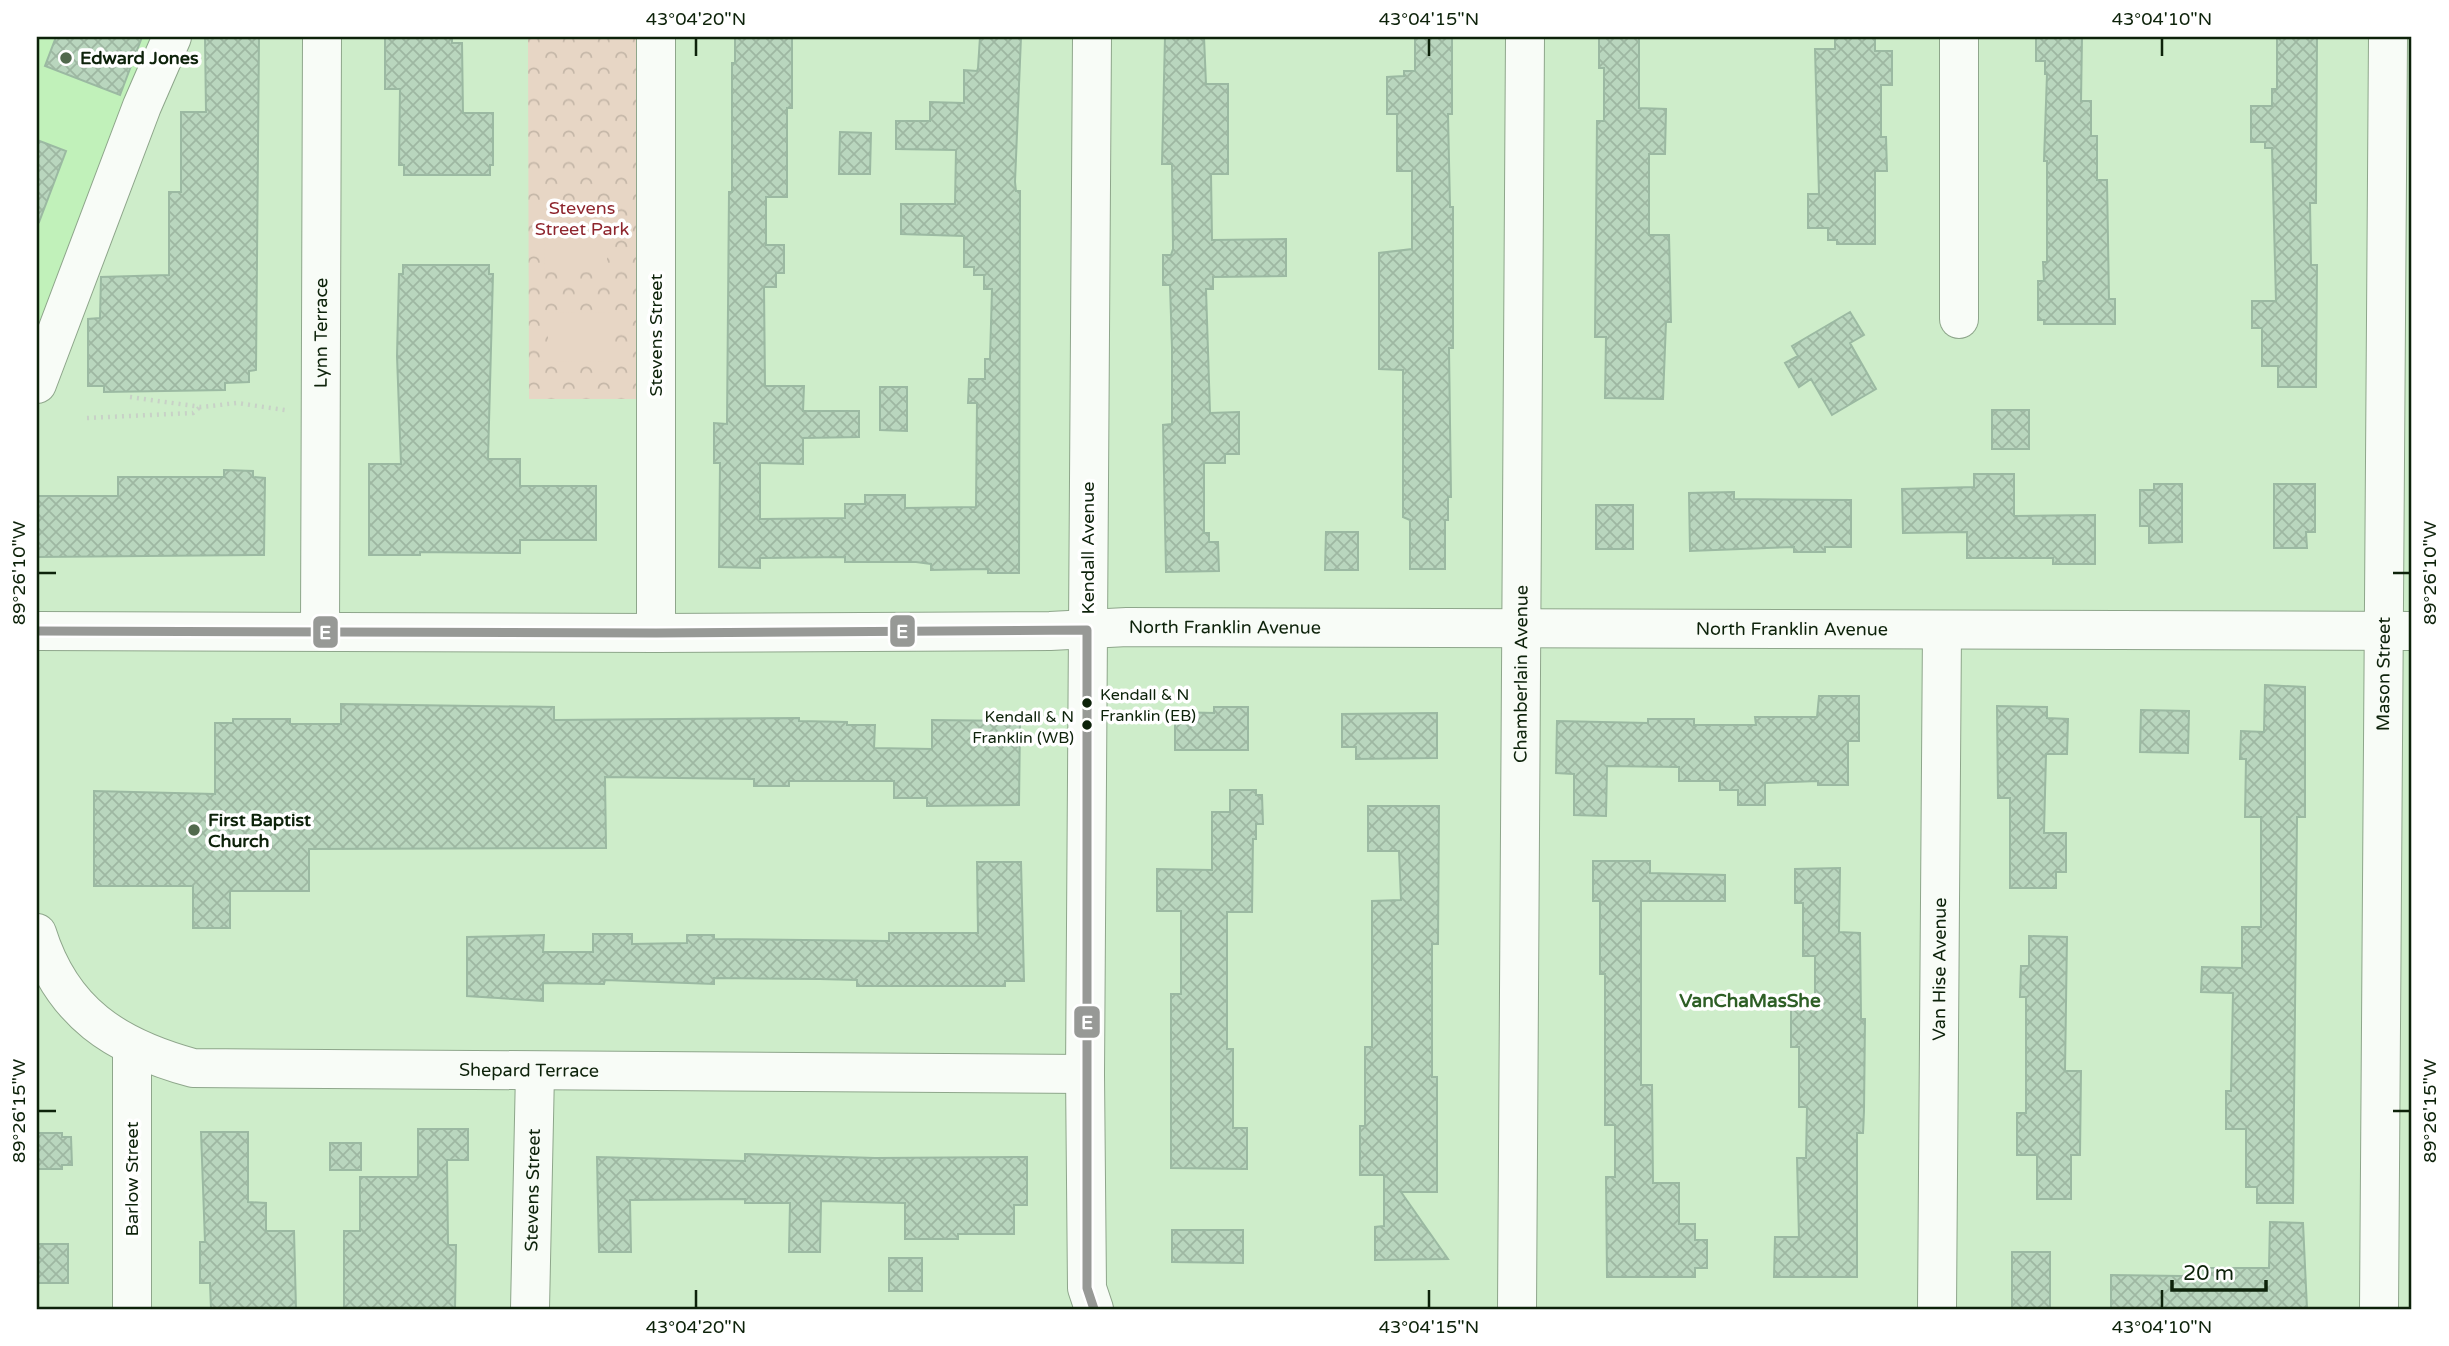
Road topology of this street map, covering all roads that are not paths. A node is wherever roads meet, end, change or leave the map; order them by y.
1 (172, 37) edge
2 (322, 37) edge
3 (656, 37) edge
4 (1092, 37) edge
5 (1525, 37) edge
6 (1959, 37) edge
7 (2388, 37) edge
8 (1959, 319) dead end
9 (37, 384) edge
10 (1521, 629) junction
11 (1087, 630) junction
12 (1942, 630) junction
13 (37, 631) edge
14 (320, 631) junction
15 (2398, 631) edge
16 (656, 633) junction
17 (37, 933) edge
18 (132, 1048) junction
19 (535, 1072) junction
20 (1085, 1074) junction
21 (132, 1309) edge
22 (530, 1309) edge
23 (1094, 1309) edge
24 (1517, 1309) edge
25 (1937, 1309) edge
26 (2379, 1309) edge

1 - 9 street
2 - 14 street, Lynn Terrace
3 - 16 street, Stevens Street
4 - 11 street, Kendall Avenue
5 - 10 street, Chamberlain Avenue
6 - 8 street
7 - 15 street, Mason Street
10 - 11 street, North Franklin Avenue
10 - 12 street, North Franklin Avenue
10 - 24 street, Chamberlain Avenue
11 - 16 street, North Franklin Avenue
11 - 20 street, Kendall Avenue
12 - 15 street, North Franklin Avenue
12 - 25 street, Van Hise Avenue
13 - 14 street, North Franklin Avenue
14 - 16 street, North Franklin Avenue
15 - 26 street, Mason Street
17 - 18 street, Shepard Terrace
18 - 19 street, Shepard Terrace
18 - 21 street, Barlow Street
19 - 20 street, Shepard Terrace
19 - 22 street, Stevens Street
20 - 23 street, Kendall Avenue

